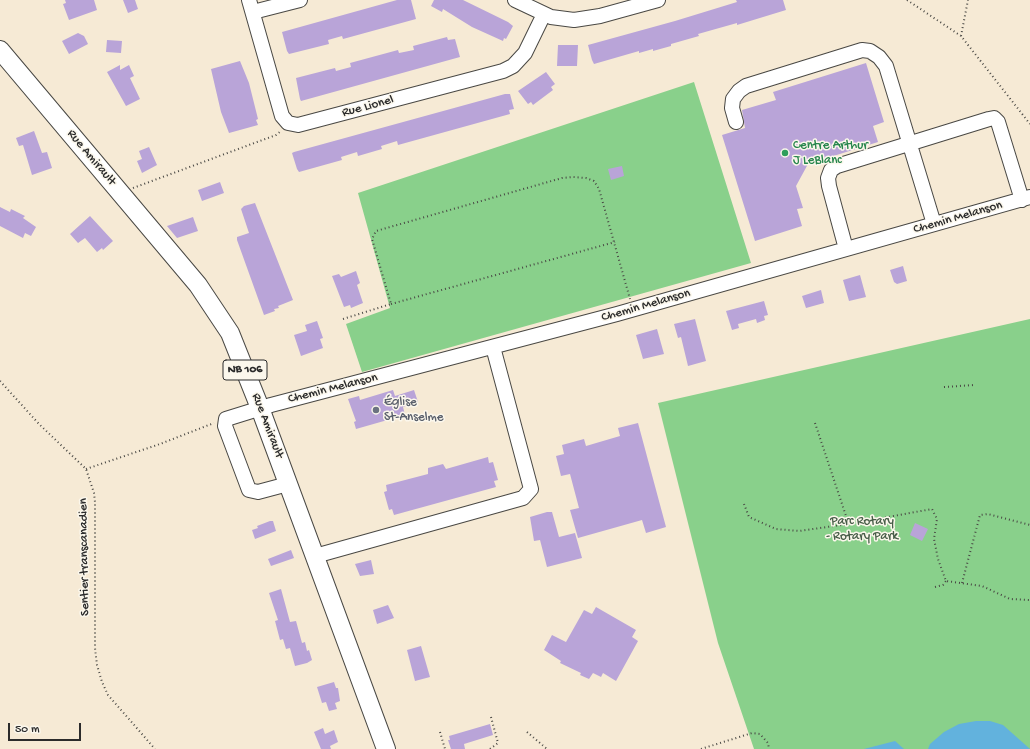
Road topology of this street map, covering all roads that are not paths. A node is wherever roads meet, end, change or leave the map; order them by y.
1 (300, 0) edge
2 (515, 0) edge
3 (658, 0) edge
4 (251, 6) edge
5 (544, 14) junction
6 (0, 50) edge
7 (736, 122) dead end
8 (910, 143) junction
9 (1026, 198) edge
10 (934, 224) junction
11 (846, 249) junction
12 (492, 347) junction
13 (260, 408) junction
14 (288, 484) junction
15 (315, 556) junction
16 (386, 749) edge

1 - 4 street
2 - 5 street
3 - 5 street
4 - 5 street, Rue Lionel
6 - 13 main road, Rue Amirault / NB 106
7 - 8 street
8 - 9 street
8 - 10 street
8 - 11 street
9 - 10 street, Chemin Melanson
10 - 11 street, Chemin Melanson
11 - 12 street, Chemin Melanson
12 - 13 street, Chemin Melanson
12 - 15 street
13 - 14 main road, Rue Amirault / NB 106
13 - 14 street, Chemin Melanson
14 - 15 main road, Rue Amirault / NB 106
15 - 16 main road, Rue Amirault / NB 106

